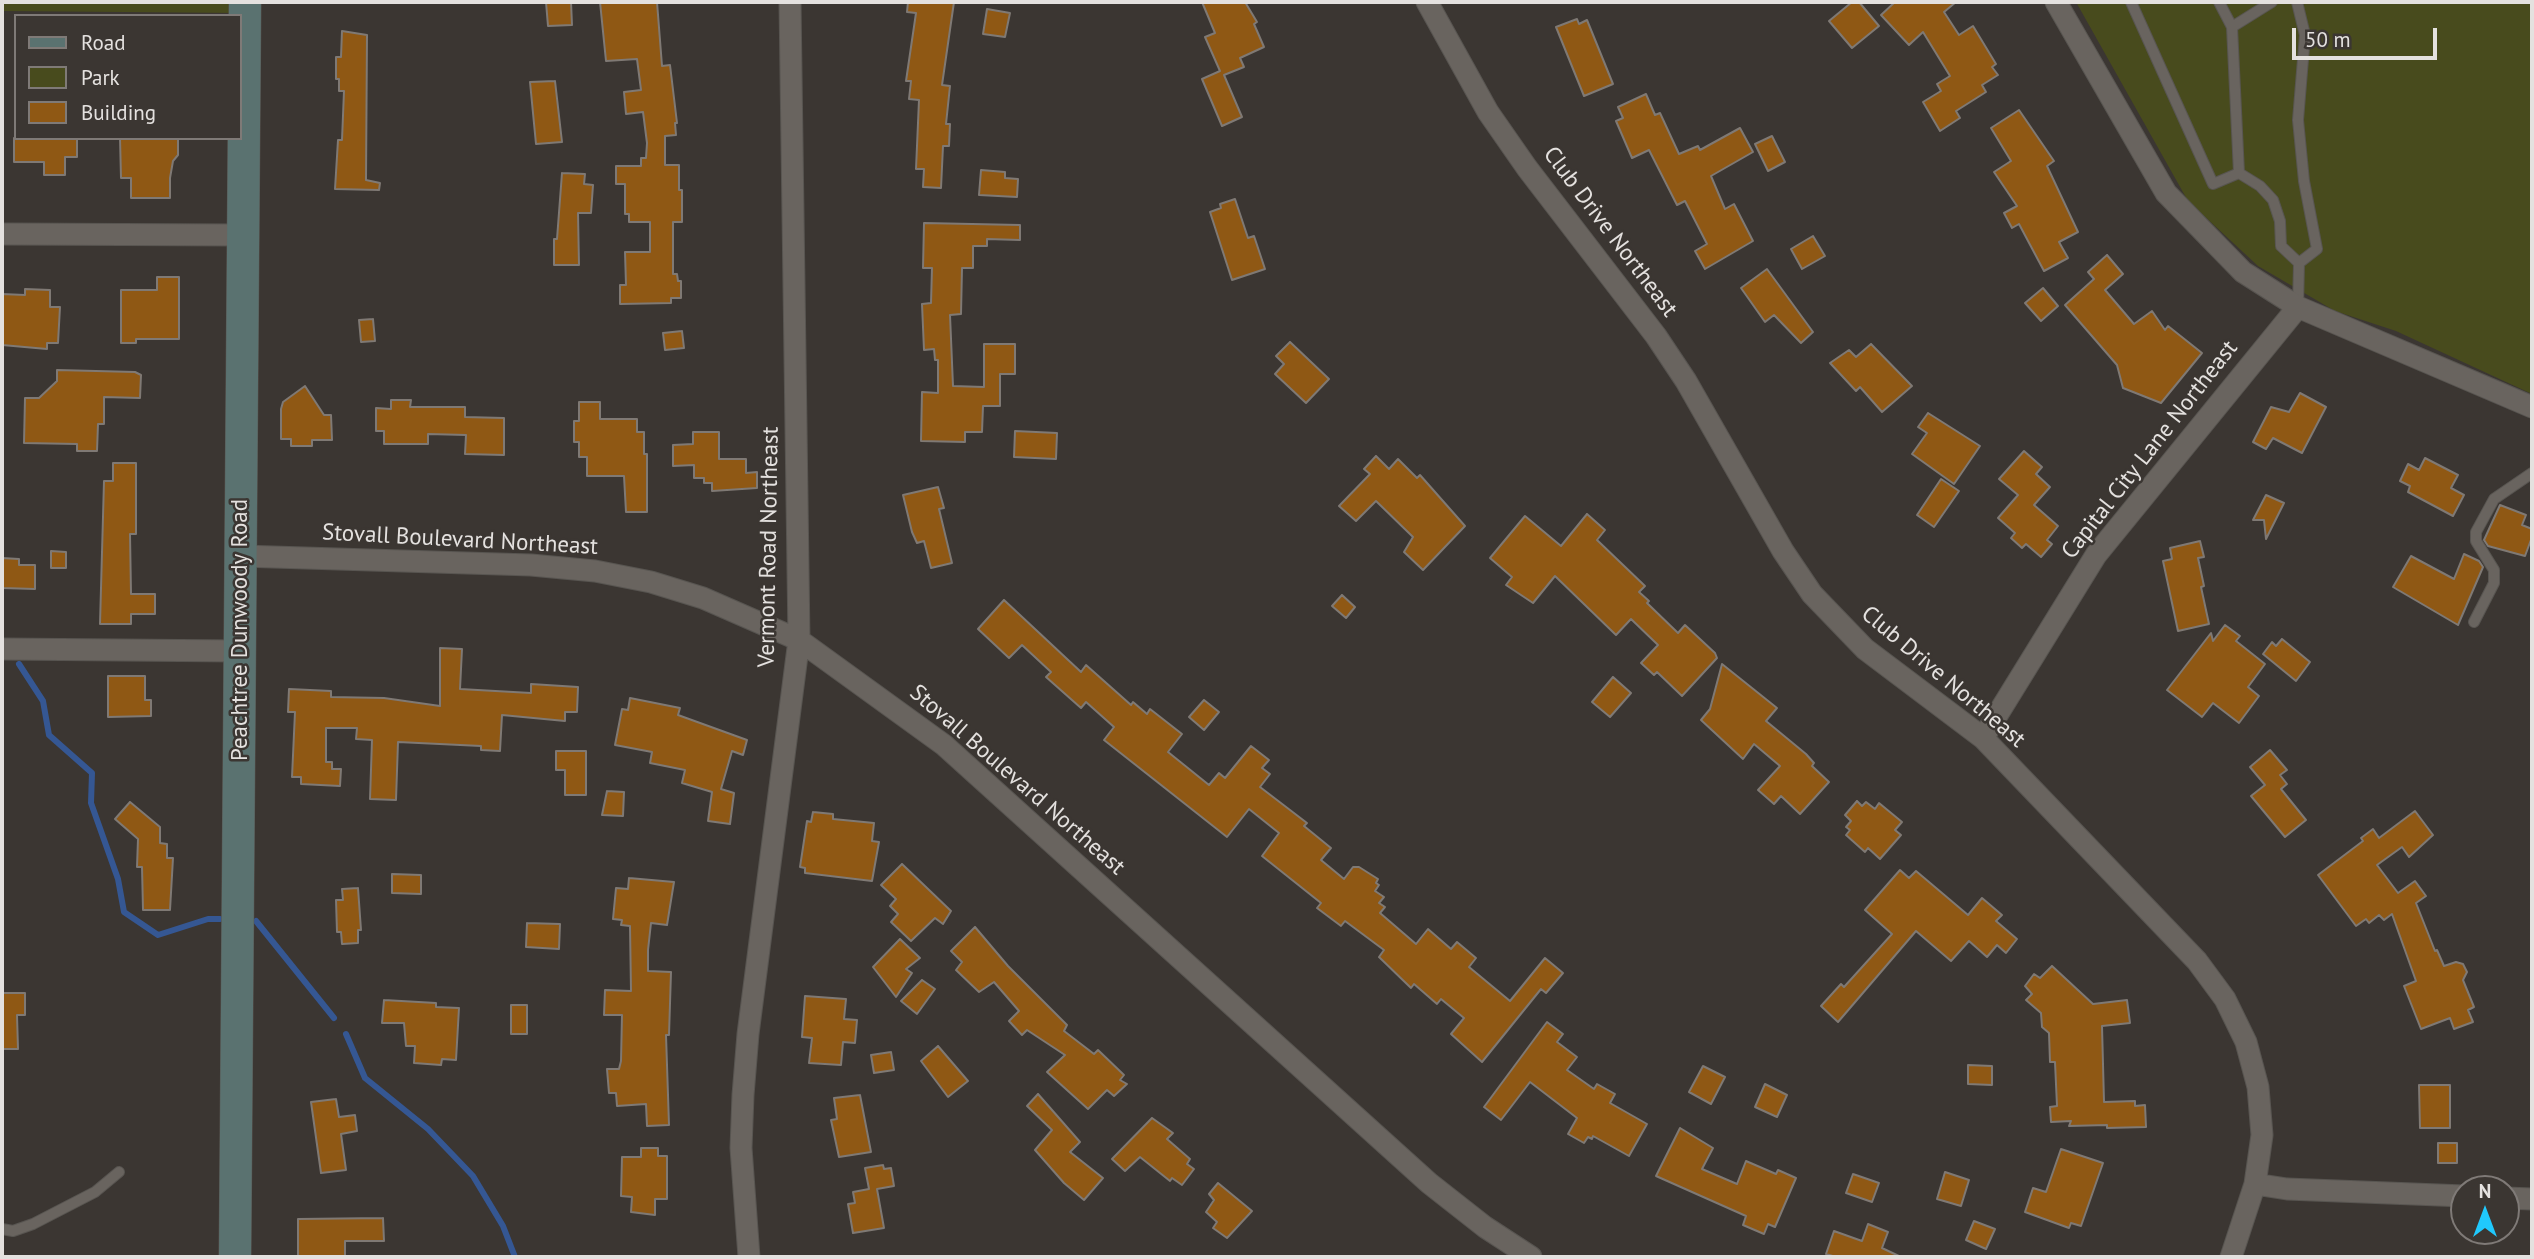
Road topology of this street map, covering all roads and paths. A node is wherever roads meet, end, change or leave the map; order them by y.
1 (245, 2) edge
2 (790, 2) edge
3 (1427, 2) edge
4 (2056, 2) edge
5 (2131, 2) edge
6 (2218, 2) edge
7 (2272, 2) edge
8 (2297, 2) edge
9 (2232, 27) junction
10 (2239, 173) junction
11 (2, 234) edge
12 (242, 235) junction
13 (2299, 263) junction
14 (2298, 307) junction
15 (2532, 407) edge
16 (2532, 473) edge
17 (240, 556) junction
18 (2474, 622) dead end
19 (799, 640) junction
20 (2, 649) edge
21 (240, 651) junction
22 (1983, 738) junction
23 (119, 1172) dead end
24 (2255, 1184) junction
25 (2450, 1195) edge
26 (2, 1229) edge
27 (235, 1257) edge
28 (749, 1257) edge
29 (1531, 1257) edge
30 (2231, 1257) edge

1 - 12 main road, Peachtree Dunwoody Road
2 - 19 street, Vermont Road Northeast
3 - 22 street, Club Drive Northeast
4 - 14 street
5 - 10 lane
6 - 9 lane
7 - 9 lane
8 - 13 lane
9 - 10 lane
10 - 13 lane
11 - 12 street
12 - 17 main road, Peachtree Dunwoody Road
13 - 14 lane
14 - 15 street
14 - 22 street, Capital City Lane Northeast
16 - 18 lane
17 - 19 street, Stovall Boulevard Northeast
17 - 21 main road, Peachtree Dunwoody Road
19 - 28 street, Vermont Road Northeast
19 - 29 street, Stovall Boulevard Northeast
20 - 21 street
21 - 27 main road, Peachtree Dunwoody Road
22 - 24 street, Club Drive Northeast
23 - 26 lane
24 - 25 street
24 - 30 street, Club Drive Northeast

